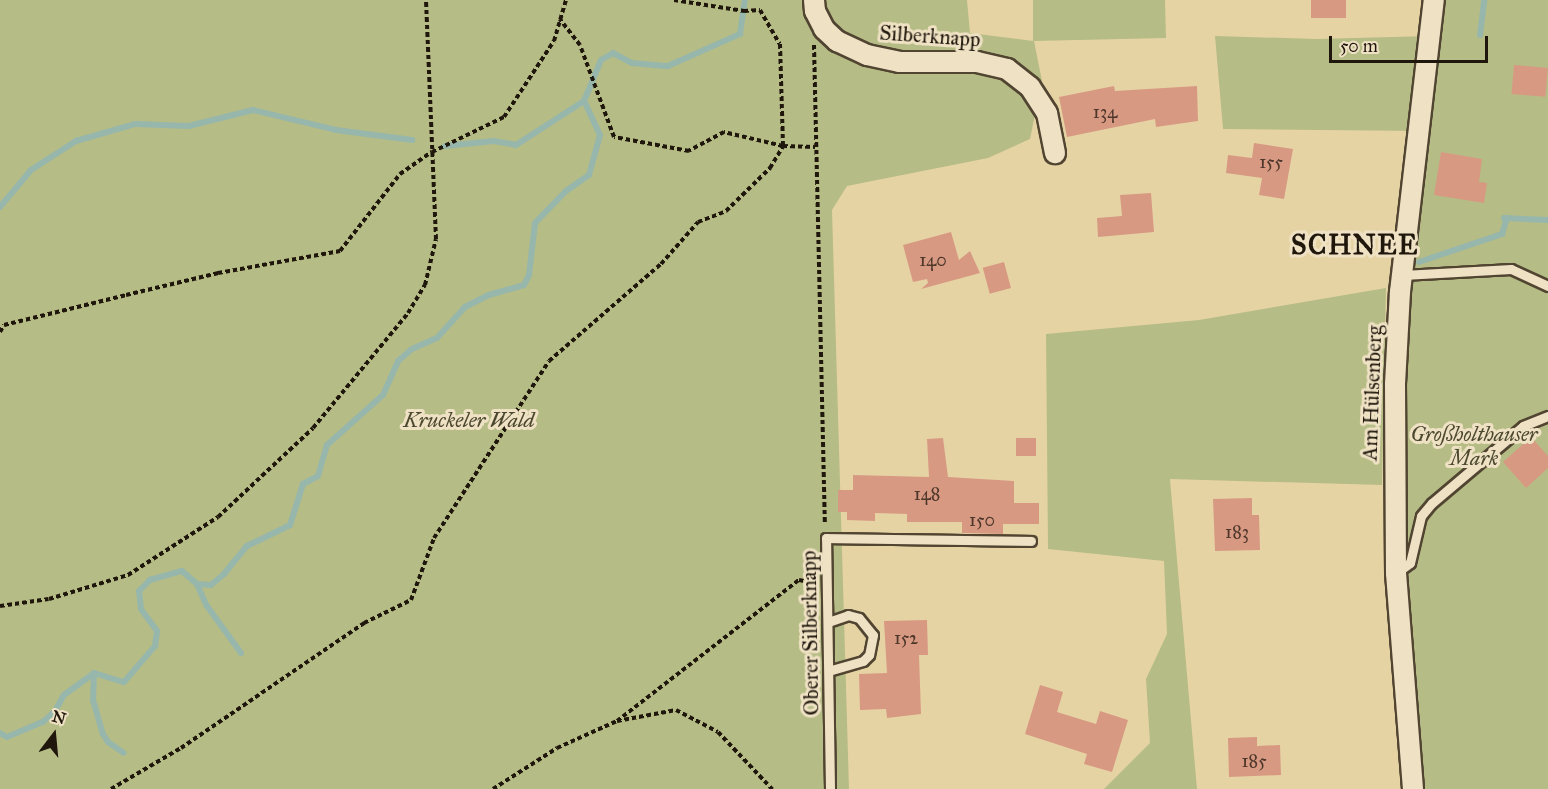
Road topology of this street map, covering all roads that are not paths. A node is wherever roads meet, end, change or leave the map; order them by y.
1 (1434, 0) edge
2 (814, 6) edge
3 (1055, 153) dead end
4 (1403, 275) junction
5 (1548, 286) edge
6 (1548, 416) edge
7 (1031, 541) dead end
8 (1396, 573) junction
9 (828, 622) junction
10 (829, 670) junction
11 (830, 789) edge
12 (1413, 789) edge

1 - 4 street, Am Hülsenberg
2 - 3 street, Silberknapp
4 - 5 lane
4 - 8 street, Am Hülsenberg
6 - 8 lane
7 - 9 lane, Oberer Silberknapp
8 - 12 street, Am Hülsenberg
9 - 10 lane, Oberer Silberknapp
9 - 10 lane
10 - 11 lane, Oberer Silberknapp

